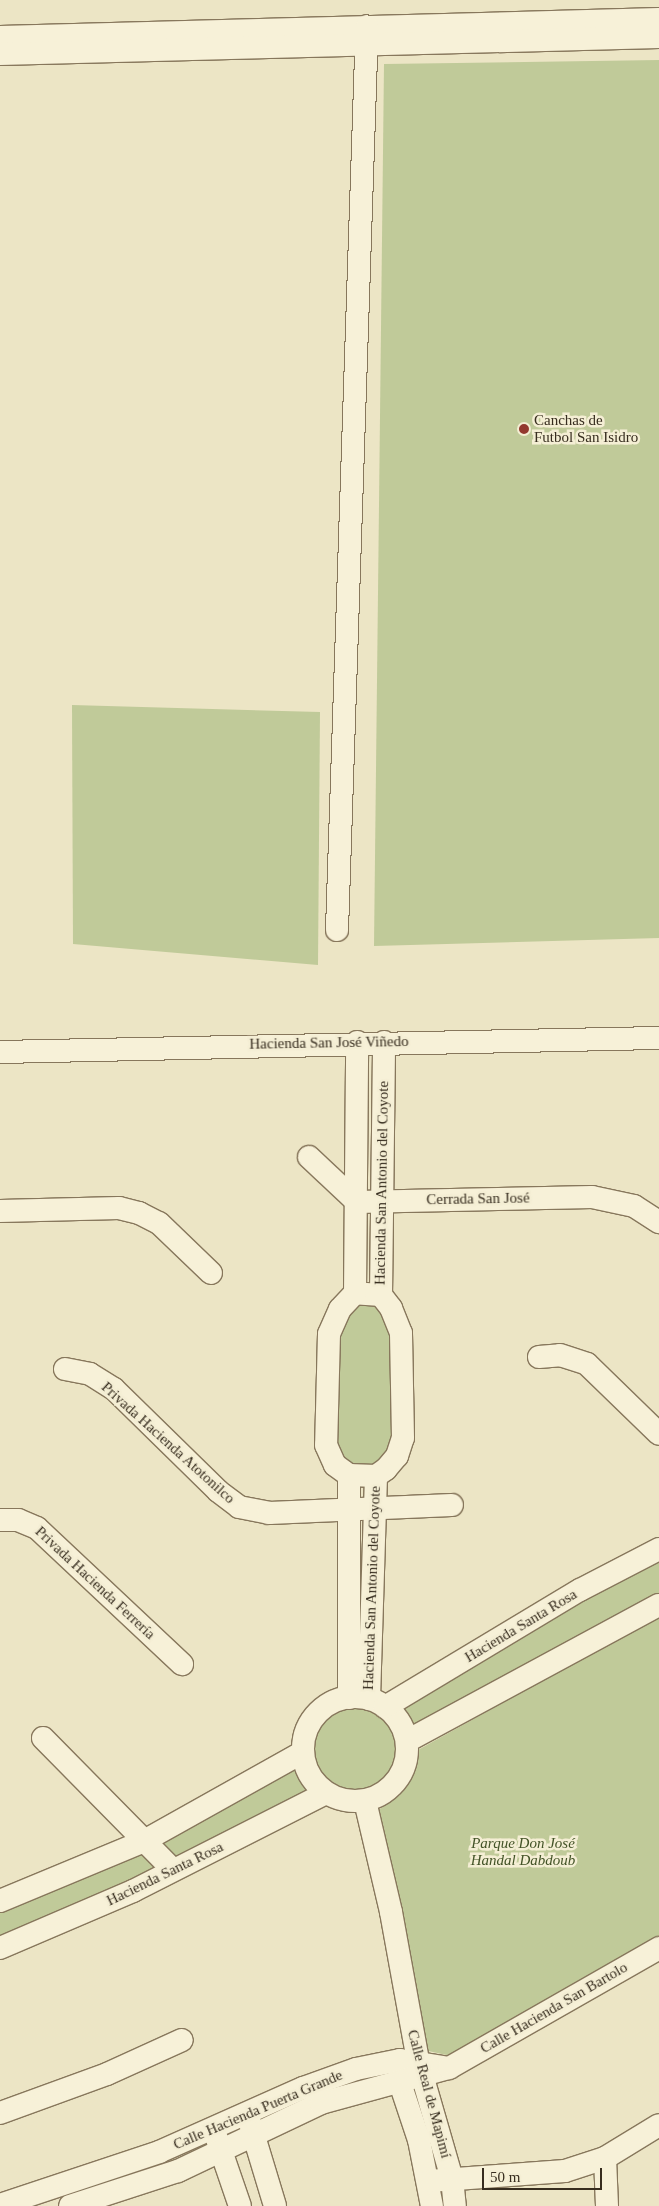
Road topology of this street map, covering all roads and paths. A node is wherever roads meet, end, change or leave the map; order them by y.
1 (659, 19) edge
2 (603, 29) junction
3 (367, 35) junction
4 (659, 36) edge
5 (0, 37) edge
6 (27, 45) junction
7 (0, 54) edge
8 (337, 930) dead end
9 (659, 1038) edge
10 (357, 1042) junction
11 (384, 1042) junction
12 (0, 1052) edge
13 (309, 1157) dead end
14 (381, 1201) junction
15 (357, 1202) junction
16 (0, 1212) edge
17 (659, 1222) edge
18 (211, 1272) dead end
19 (354, 1293) junction
20 (381, 1295) junction
21 (539, 1357) dead end
22 (65, 1369) dead end
23 (659, 1434) edge
24 (349, 1475) junction
25 (376, 1476) junction
26 (452, 1505) dead end
27 (375, 1509) junction
28 (349, 1510) junction
29 (0, 1520) edge
30 (659, 1549) edge
31 (659, 1605) edge
32 (182, 1664) dead end
33 (368, 1701) junction
34 (43, 1738) dead end
35 (407, 1742) junction
36 (303, 1752) junction
37 (326, 1793) junction
38 (365, 1801) junction
39 (144, 1841) junction
40 (174, 1870) junction
41 (0, 1901) edge
42 (0, 1948) edge
43 (659, 1948) edge
44 (182, 2040) dead end
45 (448, 2068) joint
46 (410, 2069) junction
47 (0, 2113) edge
48 (245, 2114) junction
49 (659, 2125) edge
50 (213, 2129) junction
51 (255, 2136) junction
52 (222, 2152) junction
53 (605, 2158) junction
54 (452, 2179) junction
55 (429, 2181) junction
56 (0, 2205) edge
57 (70, 2206) edge
58 (240, 2206) edge
59 (275, 2206) edge
60 (432, 2206) edge
61 (455, 2206) edge
62 (607, 2206) edge

1 - 2 street
2 - 3 street
2 - 4 street
3 - 6 street
3 - 8 street
5 - 6 street
6 - 7 street
9 - 11 street, Hacienda San José Viñedo
10 - 11 street, Hacienda San José Viñedo
10 - 12 street, Hacienda San José Viñedo
10 - 15 street
11 - 14 street, Hacienda San Antonio del Coyote
13 - 15 street
14 - 15 street, Cerrada San José
14 - 17 street, Cerrada San José
14 - 20 street, Hacienda San Antonio del Coyote
15 - 19 street
16 - 18 street
19 - 20 street
19 - 24 street
20 - 25 street, Hacienda San Antonio del Coyote
21 - 23 street
22 - 28 street, Privada Hacienda Atotonilco
24 - 25 street
24 - 28 street
25 - 27 street, Hacienda San Antonio del Coyote
26 - 27 street, Privada Hacienda Atotonilco
27 - 28 street, Privada Hacienda Atotonilco
27 - 33 street, Hacienda San Antonio del Coyote
28 - 33 street
29 - 32 street, Privada Hacienda Ferrería
30 - 33 street, Hacienda Santa Rosa
31 - 35 street
33 - 35 street
33 - 36 street
34 - 39 street
35 - 38 street
36 - 37 street
36 - 39 street
37 - 38 street
37 - 40 street, Hacienda Santa Rosa
38 - 46 street, Calle Real de Mapimí
39 - 40 street
39 - 41 street
40 - 42 street, Hacienda Santa Rosa
43 - 45 street, Calle Hacienda San Bartolo
44 - 47 street
45 - 46 street, Calle Hacienda Puerta Grande
46 - 48 street, Calle Hacienda Puerta Grande
46 - 51 street, Calle Hacienda Puerta Grande
46 - 54 street, Calle Real de Mapimí
46 - 55 street, Calle Real de Mapimí
48 - 50 street, Calle Hacienda Puerta Grande
48 - 51 street
49 - 53 street
50 - 52 street
50 - 56 street, Calle Hacienda Puerta Grande
51 - 52 street, Calle Hacienda Puerta Grande
51 - 59 street
52 - 57 street, Calle Hacienda Puerta Grande
52 - 58 street
53 - 54 street
53 - 62 street
54 - 55 street
54 - 61 street, Calle Real de Mapimí
55 - 60 street, Calle Real de Mapimí

